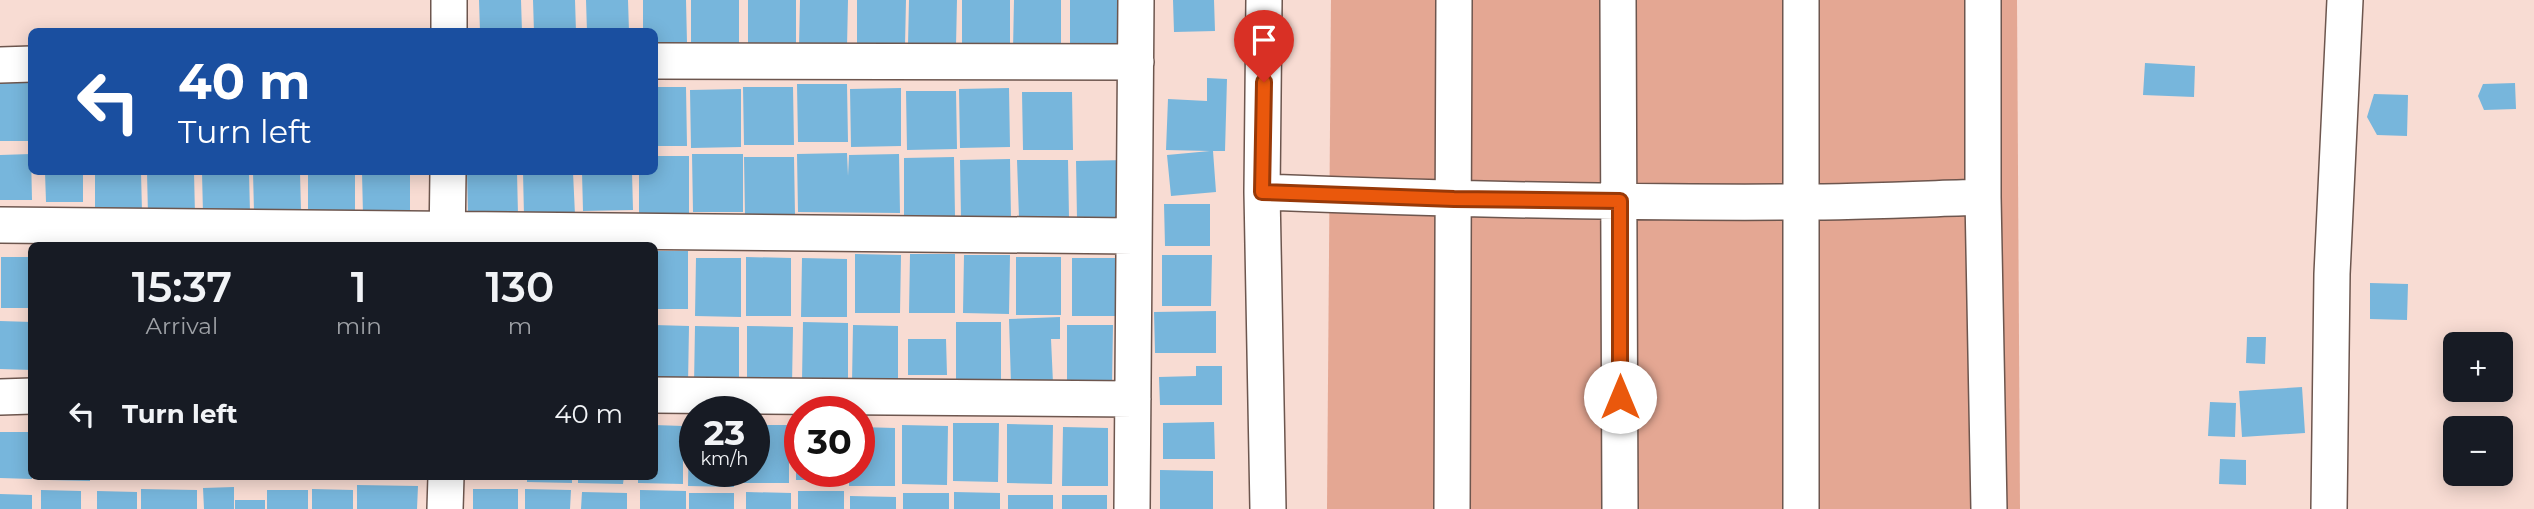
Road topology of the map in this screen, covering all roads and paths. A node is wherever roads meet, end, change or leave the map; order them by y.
1 (449, 0) edge
2 (1136, 0) edge
3 (1264, 0) edge
4 (1454, 0) edge
5 (1618, 0) edge
6 (1801, 0) edge
7 (1983, 0) edge
8 (2345, 0) edge
9 (449, 28) edge
10 (658, 61) edge
11 (1136, 62) junction
12 (28, 64) edge
13 (0, 65) edge
14 (448, 175) edge
15 (1262, 192) junction
16 (1983, 197) junction
17 (1454, 199) junction
18 (1620, 201) junction
19 (1800, 202) junction
20 (0, 225) edge
21 (1132, 236) junction
22 (447, 238) edge
23 (658, 395) edge
24 (0, 397) edge
25 (28, 397) edge
26 (1133, 399) junction
27 (446, 480) edge
28 (445, 509) edge
29 (1132, 509) edge
30 (1268, 509) edge
31 (1452, 509) edge
32 (1620, 509) edge
33 (1801, 509) edge
34 (1989, 509) edge
35 (2329, 509) edge

1 - 9 street
2 - 11 street
3 - 15 street
4 - 17 street
5 - 18 street
6 - 19 street
7 - 16 street
8 - 35 street
10 - 11 street
11 - 21 street
12 - 13 street
14 - 22 street
15 - 17 street
15 - 30 street
16 - 19 street
16 - 34 street
17 - 18 street
17 - 31 street
18 - 19 street
18 - 32 street
19 - 33 street
20 - 22 street
21 - 22 street
21 - 26 street
23 - 26 street
24 - 25 street
26 - 29 street
27 - 28 street

